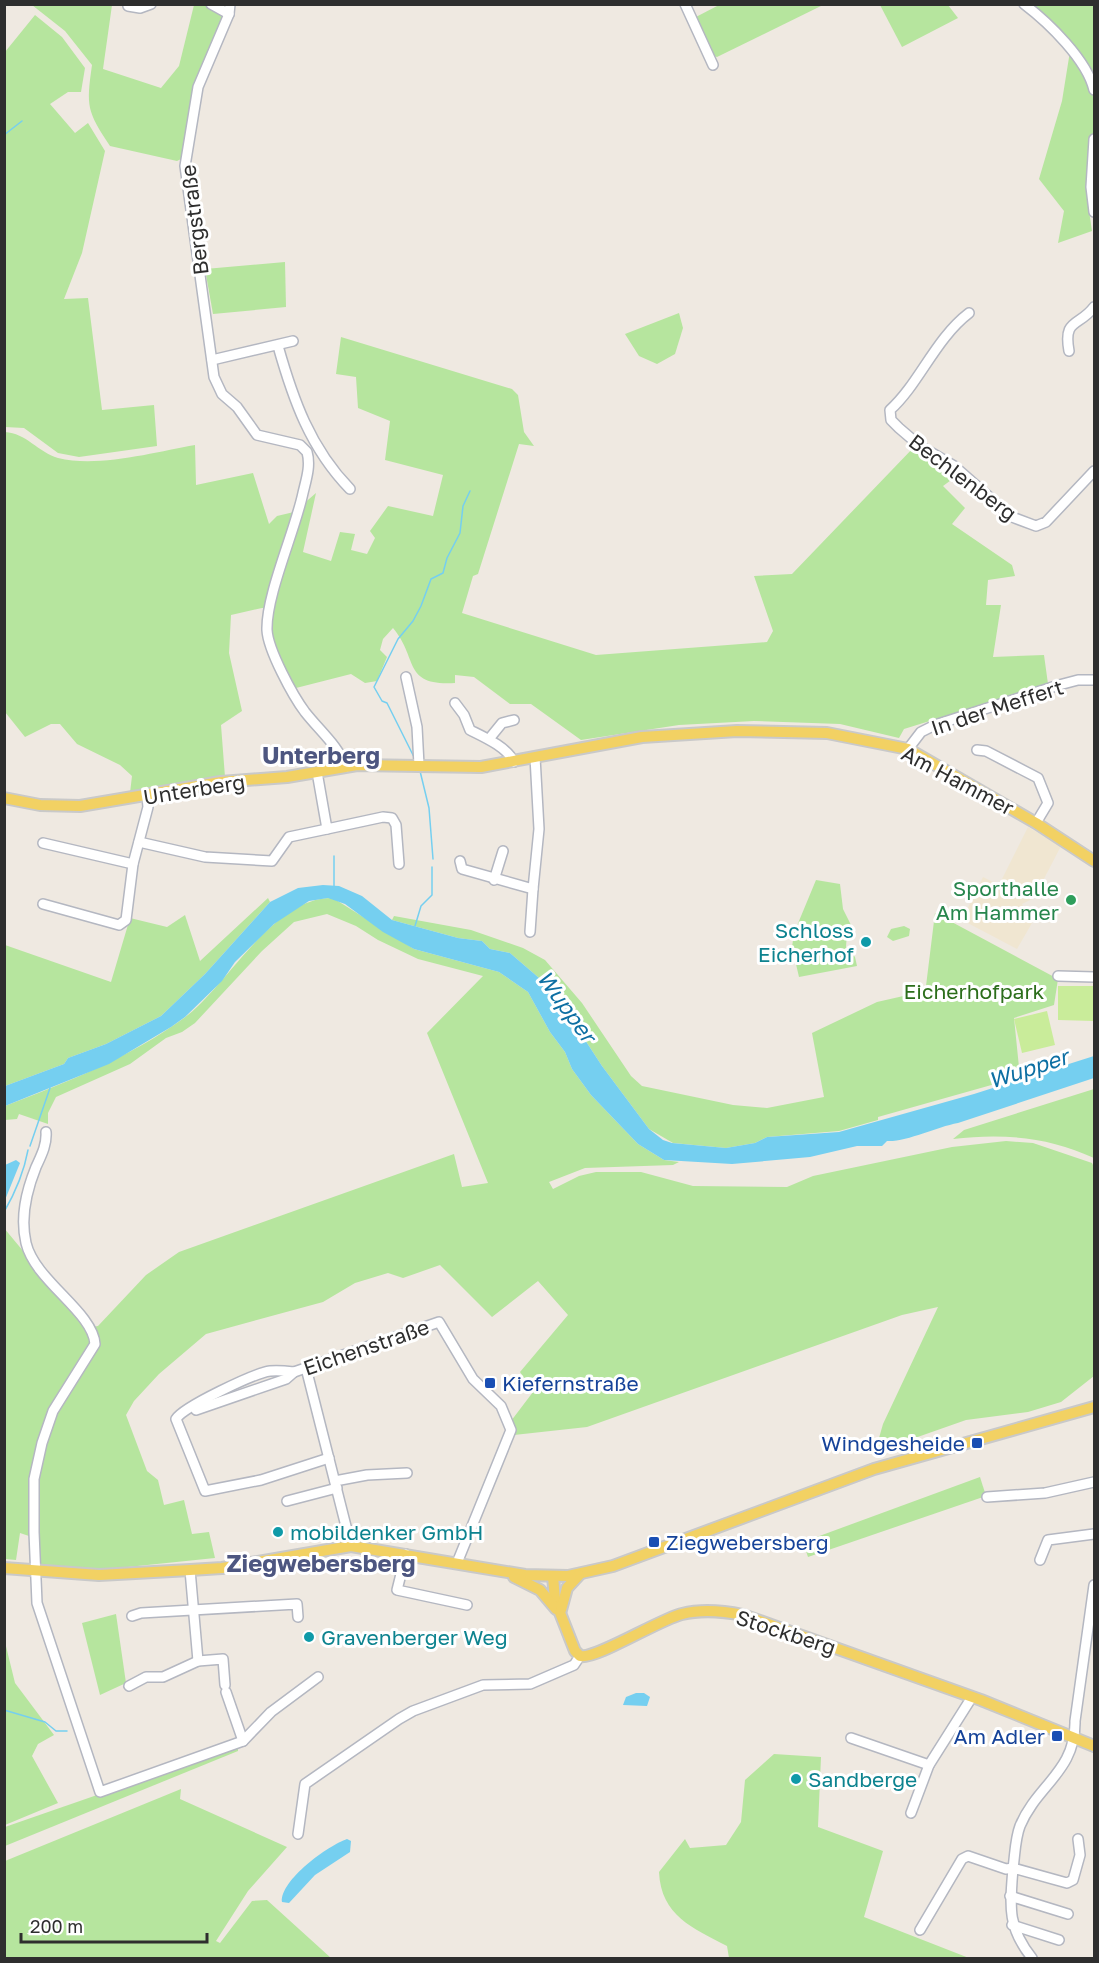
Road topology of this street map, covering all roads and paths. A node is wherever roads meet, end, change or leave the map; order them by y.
1 (151, 4) edge
2 (211, 4) edge
3 (685, 4) edge
4 (1024, 4) edge
5 (128, 6) dead end
6 (229, 9) edge
7 (713, 64) dead end
8 (1095, 90) edge
9 (1095, 139) edge
10 (1095, 212) edge
11 (1095, 307) edge
12 (969, 313) dead end
13 (293, 341) dead end
14 (278, 346) junction
15 (1069, 351) dead end
16 (212, 360) junction
17 (1095, 471) edge
18 (350, 489) dead end
19 (406, 677) dead end
20 (1095, 680) edge
21 (455, 703) dead end
22 (514, 720) dead end
23 (489, 740) junction
24 (908, 749) junction
25 (977, 750) dead end
26 (550, 754) joint
27 (535, 757) junction
28 (514, 762) junction
29 (419, 765) junction
30 (347, 767) junction
31 (317, 772) junction
32 (147, 796) junction
33 (4, 798) edge
34 (1036, 823) junction
35 (327, 829) junction
36 (139, 842) junction
37 (43, 843) dead end
38 (503, 851) dead end
39 (460, 861) dead end
40 (1095, 861) edge
41 (133, 864) junction
42 (399, 864) dead end
43 (494, 880) junction
44 (533, 889) junction
45 (43, 904) dead end
46 (530, 932) dead end
47 (1058, 976) dead end
48 (1095, 977) edge
49 (46, 1132) dead end
50 (306, 1368) junction
51 (1095, 1407) edge
52 (329, 1458) junction
53 (407, 1473) dead end
54 (1095, 1482) edge
55 (336, 1485) junction
56 (987, 1497) dead end
57 (287, 1501) dead end
58 (1095, 1534) edge
59 (351, 1546) junction
60 (406, 1554) junction
61 (1040, 1560) dead end
62 (457, 1563) junction
63 (4, 1568) edge
64 (190, 1570) junction
65 (496, 1570) junction
66 (35, 1571) junction
67 (579, 1575) junction
68 (553, 1576) junction
69 (1095, 1585) edge
70 (467, 1605) dead end
71 (193, 1610) junction
72 (560, 1613) junction
73 (132, 1616) dead end
74 (298, 1617) dead end
75 (578, 1654) junction
76 (198, 1661) junction
77 (318, 1677) dead end
78 (129, 1686) dead end
79 (972, 1697) junction
80 (851, 1738) dead end
81 (1076, 1738) junction
82 (243, 1741) junction
83 (1095, 1746) edge
84 (929, 1765) junction
85 (911, 1813) dead end
86 (298, 1834) dead end
87 (1078, 1839) dead end
88 (1013, 1868) junction
89 (1010, 1896) junction
90 (1068, 1914) dead end
91 (1012, 1925) junction
92 (921, 1930) dead end
93 (1059, 1940) dead end
94 (1032, 1959) edge

1 - 5 street
2 - 6 street
3 - 7 street
4 - 8 street
6 - 16 street, Bergstraße
9 - 10 street
11 - 15 street
12 - 17 street, Bechlenberg
13 - 14 street
14 - 16 street
14 - 18 street
16 - 30 street, Bergstraße
19 - 29 street
20 - 24 street, In der Meffert
21 - 23 street
22 - 23 street
23 - 28 street
24 - 26 main road, Am Hammer
24 - 34 main road, Am Hammer
25 - 34 street
26 - 27 main road, Unterberg
27 - 28 main road, Unterberg
27 - 44 street
28 - 29 main road, Unterberg
29 - 30 main road, Unterberg
30 - 31 main road, Unterberg
31 - 32 main road, Unterberg
31 - 35 street
32 - 33 main road, Unterberg
32 - 36 street
34 - 40 main road, Am Hammer
35 - 36 street
35 - 42 street
36 - 41 street
37 - 41 street
38 - 43 street
39 - 43 street
41 - 45 street
43 - 44 street
44 - 46 street
47 - 48 street
49 - 66 street
50 - 52 street
50 - 52 street, Eichenstraße
50 - 62 street, Eichenstraße
51 - 67 main road
52 - 55 street
53 - 55 street
54 - 56 street
55 - 57 street
55 - 59 street
58 - 61 street
59 - 60 main road
59 - 64 main road
60 - 62 main road
60 - 70 street
62 - 65 main road
63 - 66 main road
64 - 66 main road
64 - 71 street
65 - 68 main road
65 - 72 main road
66 - 82 street
67 - 68 main road
67 - 72 main road
68 - 72 main road
69 - 81 street
71 - 73 street
71 - 74 street
71 - 76 street
72 - 75 main road
75 - 79 main road, Stockberg
75 - 86 street
76 - 78 street
76 - 82 street
77 - 82 street
79 - 81 main road, Stockberg
79 - 84 street
80 - 84 street
81 - 83 main road, Stockberg
81 - 88 street
84 - 85 street
87 - 88 street
88 - 89 street
88 - 92 street
89 - 90 street
89 - 91 street
91 - 93 street
91 - 94 street

